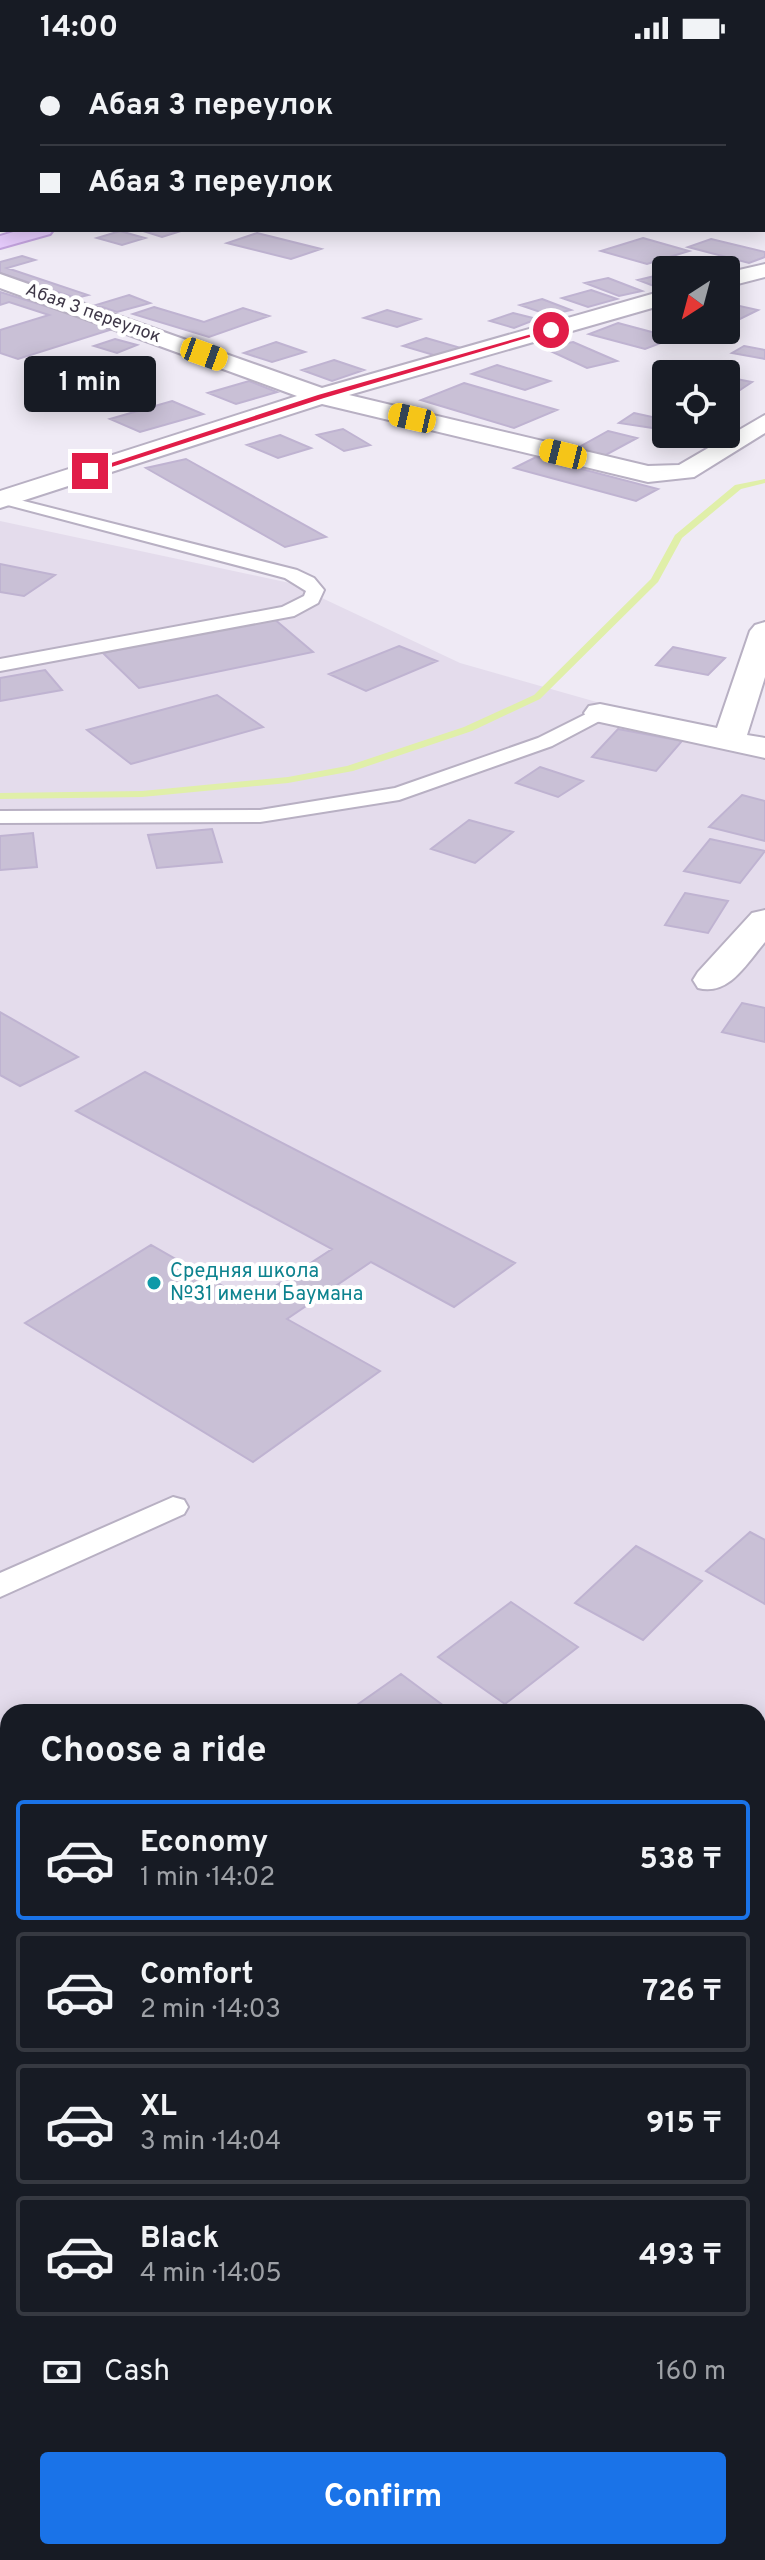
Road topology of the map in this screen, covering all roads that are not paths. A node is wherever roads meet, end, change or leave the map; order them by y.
1 (36, 232) edge
2 (0, 242) edge
3 (765, 270) edge
4 (740, 276) edge
5 (0, 281) edge
6 (652, 301) edge
7 (321, 396) junction
8 (765, 422) edge
9 (2, 500) edge
10 (765, 631) edge
11 (0, 665) edge
12 (600, 713) joint
13 (729, 740) junction
14 (765, 748) edge
15 (0, 817) edge
16 (765, 921) edge
17 (711, 980) dead end
18 (173, 1507) dead end
19 (0, 1586) edge

1 - 2 main road
3 - 4 street
5 - 7 street, Абая 3 переулок
6 - 7 street
7 - 8 street, Абая 3 переулок
7 - 9 street
9 - 11 lane
10 - 13 street
12 - 13 street
12 - 15 lane
13 - 14 street
16 - 17 street
18 - 19 lane

